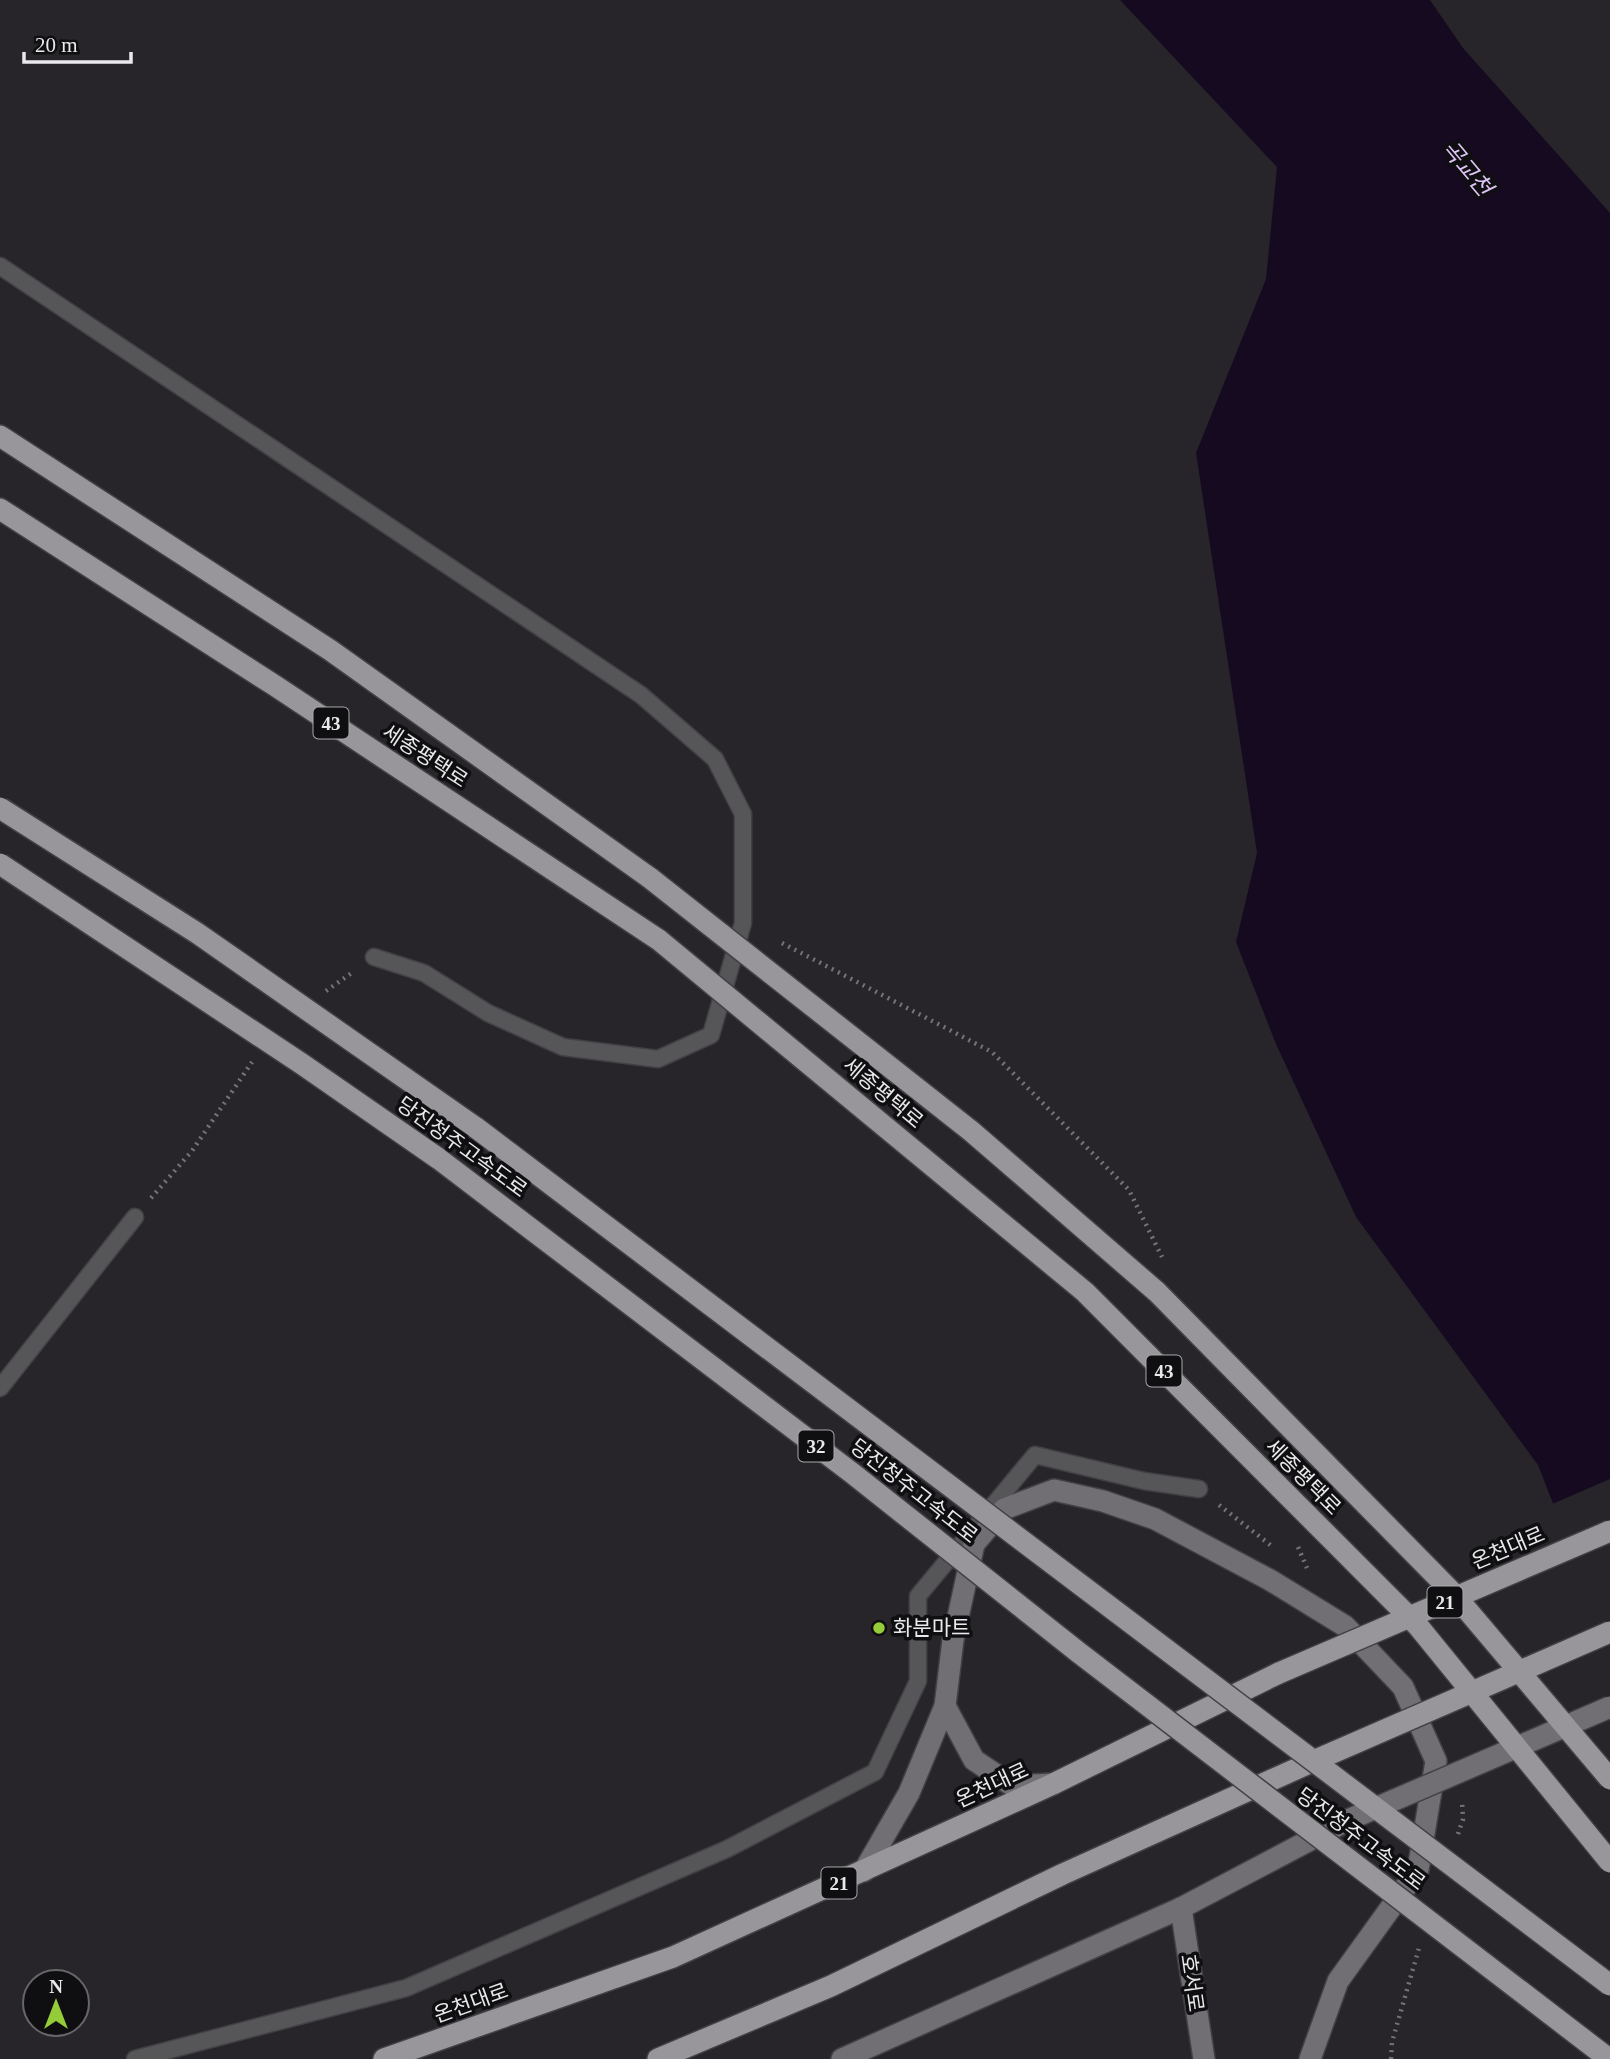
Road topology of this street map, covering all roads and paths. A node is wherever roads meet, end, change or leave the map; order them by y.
1 (0, 266) edge
2 (0, 436) edge
3 (0, 509) edge
4 (0, 808) edge
5 (0, 864) edge
6 (374, 957) joint
7 (325, 992) dead end
8 (257, 1056) dead end
9 (135, 1217) joint
10 (0, 1388) edge
11 (1199, 1489) dead end
12 (1610, 1531) edge
13 (1610, 1632) edge
14 (945, 1706) junction
15 (1610, 1707) edge
16 (1610, 1779) edge
17 (1053, 1784) junction
18 (1610, 1862) edge
19 (864, 1871) junction
20 (1181, 1908) junction
21 (1610, 1985) edge
22 (135, 2059) edge
23 (384, 2059) edge
24 (658, 2059) edge
25 (842, 2059) edge
26 (1204, 2059) edge
27 (1310, 2059) edge
28 (1609, 2059) edge

1 - 6 lane
2 - 16 highway, 세종평택로 / 43, bridge
3 - 18 highway, 세종평택로 / 43, bridge
4 - 21 highway, 당진청주고속도로 / 32, bridge
5 - 28 highway, 당진청주고속도로 / 32, bridge
6 - 7 path
8 - 9 path
9 - 10 lane
11 - 22 lane
12 - 17 highway, 온천대로 / 21, bridge
13 - 24 highway, bridge
14 - 17 street
14 - 19 street
14 - 27 street
15 - 20 street, bridge
17 - 19 highway, 온천대로 / 21
19 - 23 highway, 온천대로 / 21
20 - 25 street
20 - 26 street, 호서로

